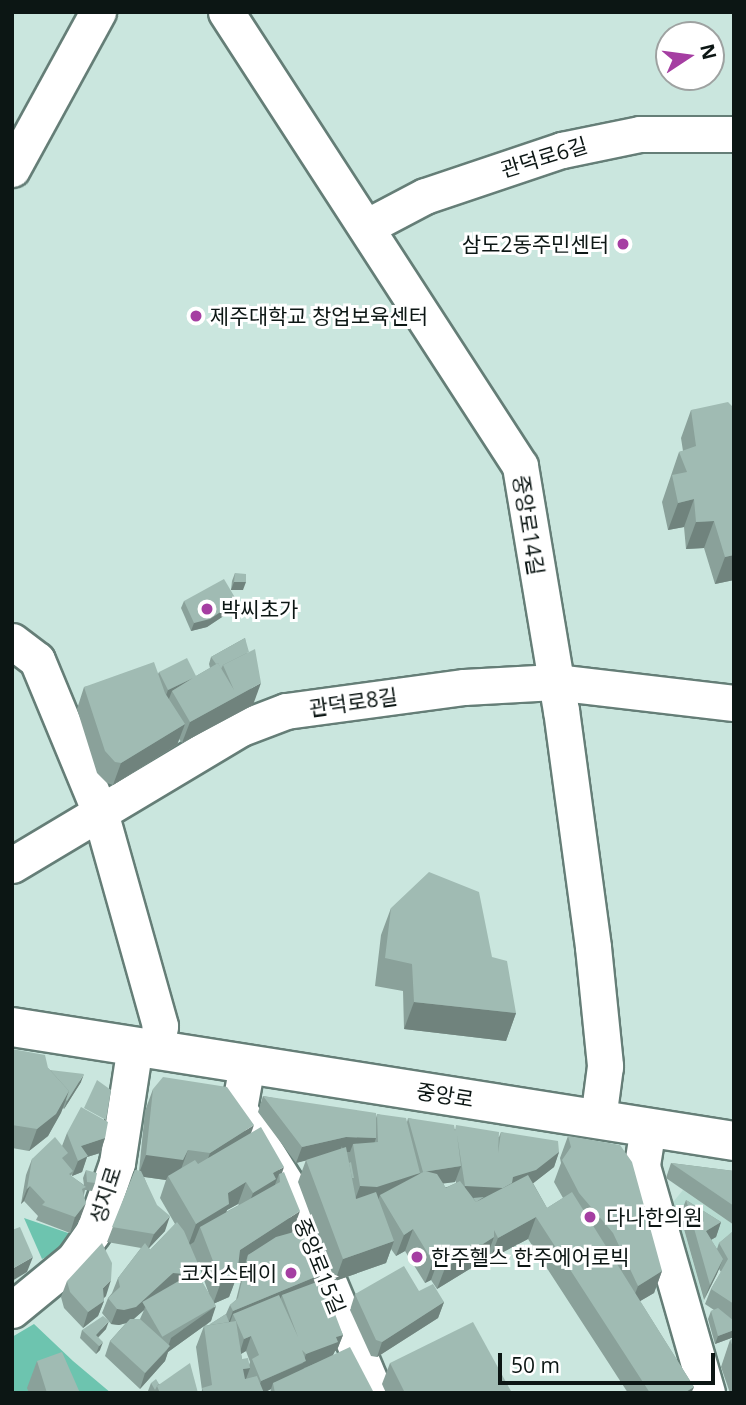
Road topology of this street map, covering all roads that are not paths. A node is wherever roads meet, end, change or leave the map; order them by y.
1 (98, 12) edge
2 (226, 12) edge
3 (734, 134) edge
4 (12, 169) edge
5 (366, 227) junction
6 (14, 642) edge
7 (555, 682) junction
8 (734, 703) edge
9 (100, 812) junction
10 (12, 865) edge
11 (12, 1027) edge
12 (146, 1048) junction
13 (247, 1065) junction
14 (598, 1119) junction
15 (648, 1127) junction
16 (734, 1140) edge
17 (12, 1310) edge
18 (375, 1393) edge
19 (707, 1393) edge

1 - 4 street
2 - 5 street, 중앙로14길
3 - 5 street, 관덕로6길
5 - 7 street, 중앙로14길
6 - 9 street
7 - 8 street, 관덕로8길
7 - 9 street, 관덕로8길
7 - 14 street, 중앙로14길
9 - 10 street, 관덕로8길
9 - 12 street
11 - 12 main road, 중앙로
12 - 13 main road, 중앙로
12 - 17 street, 성지로
13 - 14 main road, 중앙로
13 - 18 street, 중앙로15길
14 - 15 main road, 중앙로
15 - 16 main road, 중앙로
15 - 19 street

